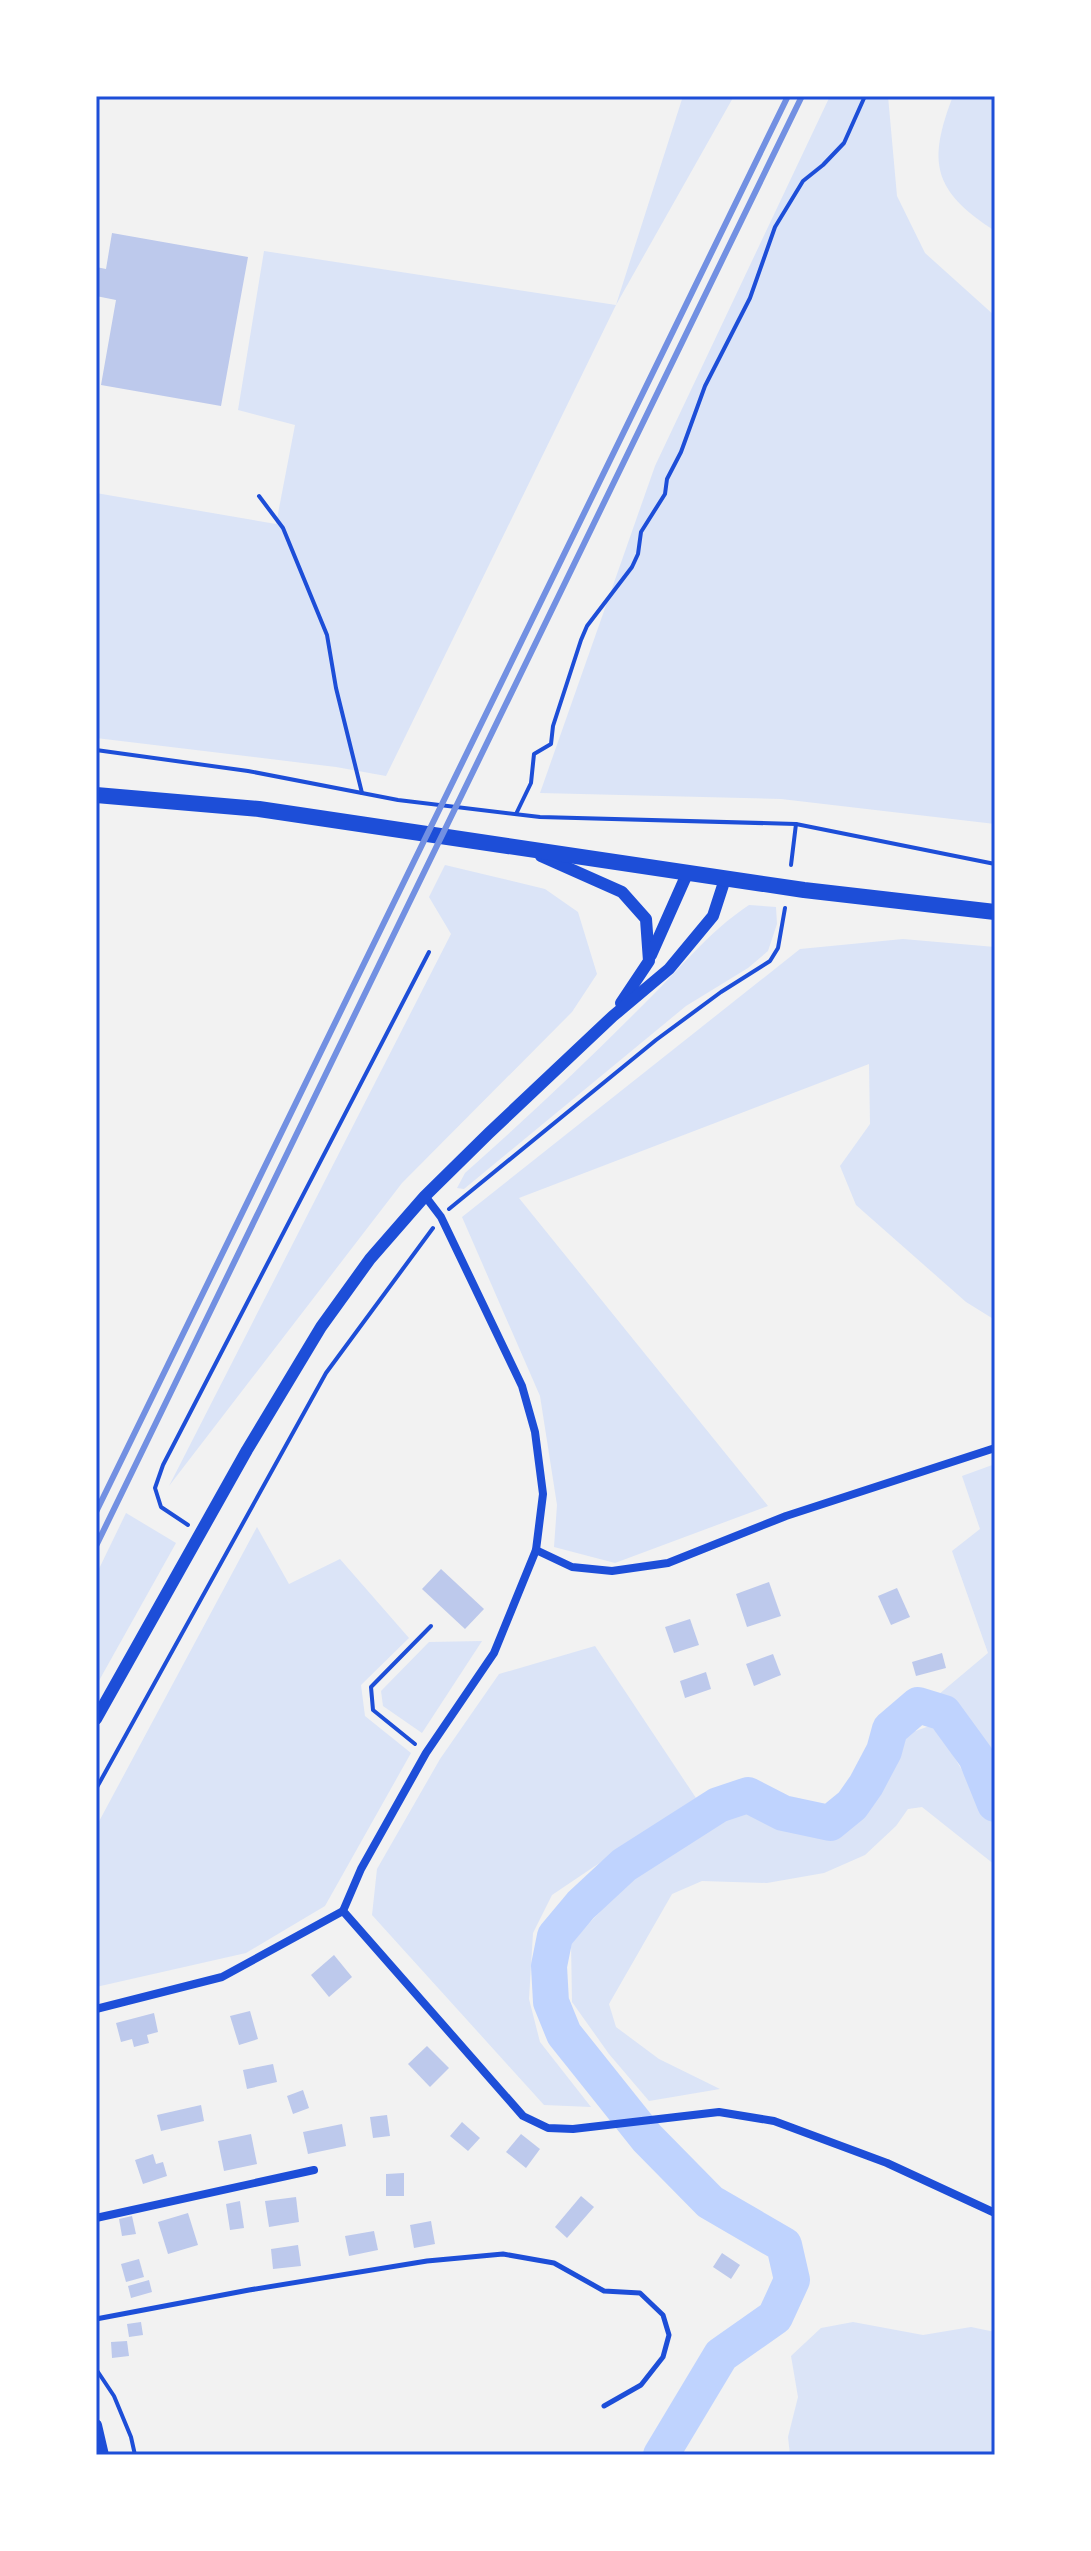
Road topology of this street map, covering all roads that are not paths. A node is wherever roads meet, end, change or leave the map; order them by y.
1 (96, 795) edge
2 (525, 851) junction
3 (687, 874) junction
4 (725, 879) junction
5 (995, 912) edge
6 (649, 961) junction
7 (613, 1016) junction
8 (425, 1196) junction
9 (995, 1448) edge
10 (536, 1550) junction
11 (96, 1719) edge
12 (343, 1911) junction
13 (96, 2009) edge
14 (314, 2170) dead end
15 (995, 2213) edge
16 (96, 2218) edge
17 (96, 2319) edge
18 (604, 2406) dead end
19 (96, 2425) edge
20 (103, 2455) edge

1 - 2 main road
2 - 3 main road
2 - 6 street
3 - 4 main road
3 - 6 street
4 - 5 main road
4 - 7 street
6 - 7 street
7 - 8 street
8 - 10 street
8 - 11 street
9 - 10 street
10 - 12 street
12 - 13 street
12 - 15 street
14 - 16 street
17 - 18 lane
19 - 20 street

